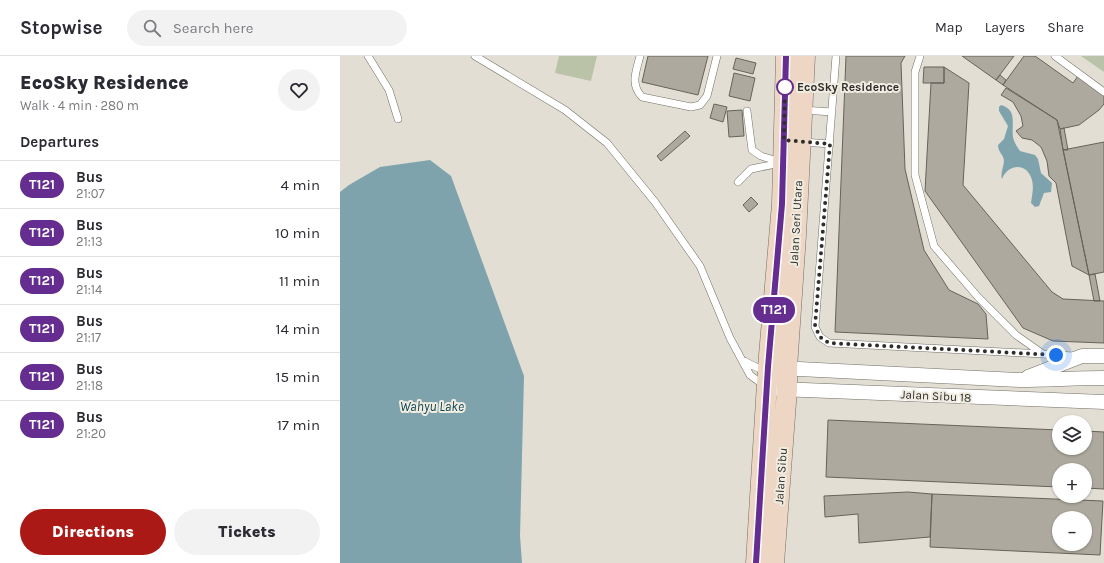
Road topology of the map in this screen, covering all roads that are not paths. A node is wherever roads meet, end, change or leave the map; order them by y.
1 (368, 56) edge
2 (475, 56) edge
3 (640, 56) edge
4 (717, 56) edge
5 (786, 56) edge
6 (805, 56) edge
7 (836, 56) edge
8 (920, 56) edge
9 (1055, 56) edge
10 (1104, 92) edge
11 (793, 109) junction
12 (747, 111) dead end
13 (832, 112) junction
14 (398, 119) dead end
15 (792, 141) junction
16 (830, 144) junction
17 (783, 162) junction
18 (738, 182) dead end
19 (1043, 354) junction
20 (1082, 356) junction
21 (1104, 356) edge
22 (742, 360) junction
23 (778, 368) junction
24 (1104, 378) edge
25 (1020, 380) junction
26 (768, 388) junction
27 (787, 389) junction
28 (1104, 402) edge
29 (756, 563) edge
30 (774, 563) edge

1 - 14 lane
2 - 22 lane
3 - 4 lane
5 - 11 street, Jalan Seri Utara
6 - 11 street, Jalan Seri Utara
7 - 13 lane
8 - 19 lane
9 - 10 lane
11 - 13 lane
11 - 15 street, Jalan Seri Utara
12 - 17 lane
13 - 16 lane
15 - 16 lane
15 - 17 street, Jalan Seri Utara
15 - 23 street, Jalan Seri Utara
16 - 19 lane
17 - 18 lane
17 - 23 street, Jalan Seri Utara
19 - 20 lane
20 - 21 street
20 - 25 street
22 - 23 lane
22 - 26 lane
23 - 25 street, Jalan Sibu 18
23 - 26 street, Jalan Seri Utara
23 - 27 street, Jalan Seri Utara
24 - 25 street, Jalan Sibu 18
26 - 27 street, Jalan Sibu 18
26 - 29 street, Jalan Sibu
27 - 28 street, Jalan Sibu 18
27 - 30 street, Jalan Sibu

